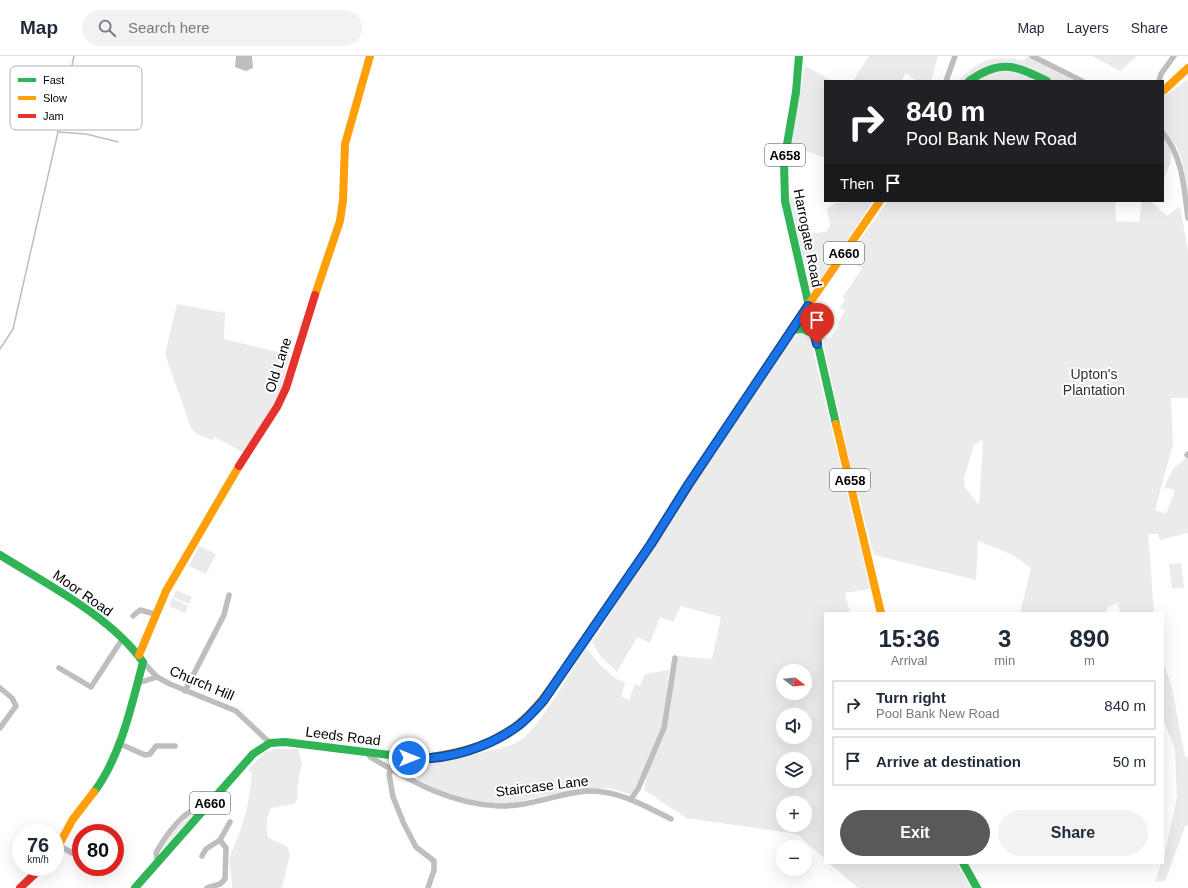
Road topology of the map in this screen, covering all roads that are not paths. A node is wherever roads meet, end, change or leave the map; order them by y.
1 (370, 56) edge
2 (799, 56) edge
3 (955, 56) edge
4 (1032, 56) edge
5 (1174, 56) edge
6 (1188, 68) edge
7 (946, 80) edge
8 (971, 80) edge
9 (1045, 80) edge
10 (1080, 80) edge
11 (1159, 80) edge
12 (1164, 90) edge
13 (1164, 134) edge
14 (879, 202) edge
15 (1188, 218) edge
16 (808, 306) junction
17 (791, 330) junction
18 (815, 335) junction
19 (0, 555) edge
20 (229, 595) dead end
21 (881, 612) edge
22 (155, 614) junction
23 (133, 616) dead end
24 (122, 638) junction
25 (675, 658) dead end
26 (141, 659) junction
27 (59, 668) dead end
28 (157, 677) junction
29 (138, 683) junction
30 (0, 688) edge
31 (185, 691) junction
32 (0, 728) edge
33 (118, 743) junction
34 (270, 743) junction
35 (175, 746) dead end
36 (368, 753) junction
37 (396, 756) junction
38 (391, 769) junction
39 (631, 799) junction
40 (206, 808) junction
41 (671, 818) dead end
42 (230, 822) dead end
43 (64, 836) edge
44 (220, 840) junction
45 (202, 856) dead end
46 (158, 863) junction
47 (964, 864) edge
48 (33, 876) edge
49 (20, 888) edge
50 (135, 888) edge
51 (207, 888) edge
52 (428, 888) edge
53 (977, 888) edge

1 - 22 main road, Old Lane
2 - 16 main road, Harrogate Road / A658
3 - 7 street
4 - 10 street
5 - 11 street
6 - 12 main road
8 - 9 main road
13 - 15 street
14 - 16 main road, Leeds Road / A660
16 - 17 main road, Leeds Road / A660
16 - 18 main road, A658
17 - 18 main road
17 - 37 main road, Leeds Road / A660
18 - 21 main road, A658
19 - 24 main road, Moor Road
20 - 31 street
22 - 23 street
22 - 26 main road, Old Lane
24 - 26 main road, Moor Road
24 - 27 street
25 - 39 street
26 - 28 street, Church Hill
26 - 29 main road, Old Lane
28 - 29 street
28 - 31 street, Church Hill
29 - 33 main road, Old Lane
30 - 32 street
31 - 34 street, Church Hill
33 - 35 street
33 - 43 main road, Old Lane
34 - 36 main road, Leeds Road / A660
34 - 40 main road, A660
36 - 37 main road, Leeds Road / A660
36 - 38 street, Staircase Lane
37 - 38 street
38 - 39 street, Staircase Lane
38 - 52 street
39 - 41 street, Staircase Lane
40 - 46 main road, A660
40 - 46 street
42 - 44 street
44 - 45 street
44 - 51 street
46 - 50 main road, A660
47 - 53 main road
48 - 49 main road

